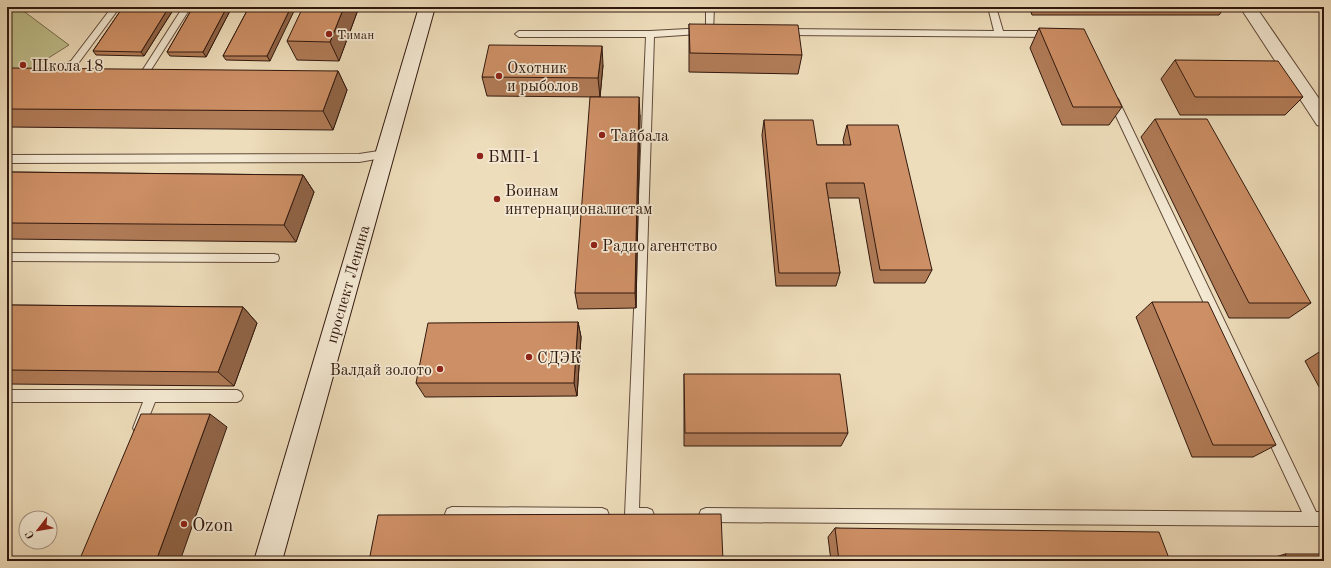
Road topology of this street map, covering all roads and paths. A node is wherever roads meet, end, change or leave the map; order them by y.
1 (116, 7) edge
2 (187, 7) edge
3 (427, 7) edge
4 (710, 7) edge
5 (992, 7) edge
6 (1248, 7) edge
7 (773, 32) edge
8 (519, 34) dead end
9 (650, 34) junction
10 (999, 34) junction
11 (1059, 34) edge
12 (146, 71) edge
13 (38, 79) edge
14 (1109, 91) edge
15 (1324, 120) edge
16 (385, 154) junction
17 (7, 158) edge
18 (7, 257) edge
19 (274, 258) dead end
20 (7, 396) edge
21 (151, 396) junction
22 (237, 396) dead end
23 (135, 439) edge
24 (452, 514) edge
25 (632, 515) junction
26 (656, 515) edge
27 (696, 515) edge
28 (1318, 519) edge
29 (268, 561) edge

1 - 13 lane
2 - 12 lane
3 - 16 main road, проспект Ленина
4 - 9 lane
5 - 10 lane
6 - 15 main road
7 - 10 lane
8 - 9 lane
9 - 25 lane
10 - 11 lane
14 - 28 lane
16 - 17 lane
16 - 29 main road, проспект Ленина
18 - 19 lane
20 - 21 lane
21 - 22 lane
21 - 23 lane
24 - 25 lane
25 - 26 lane
27 - 28 lane

